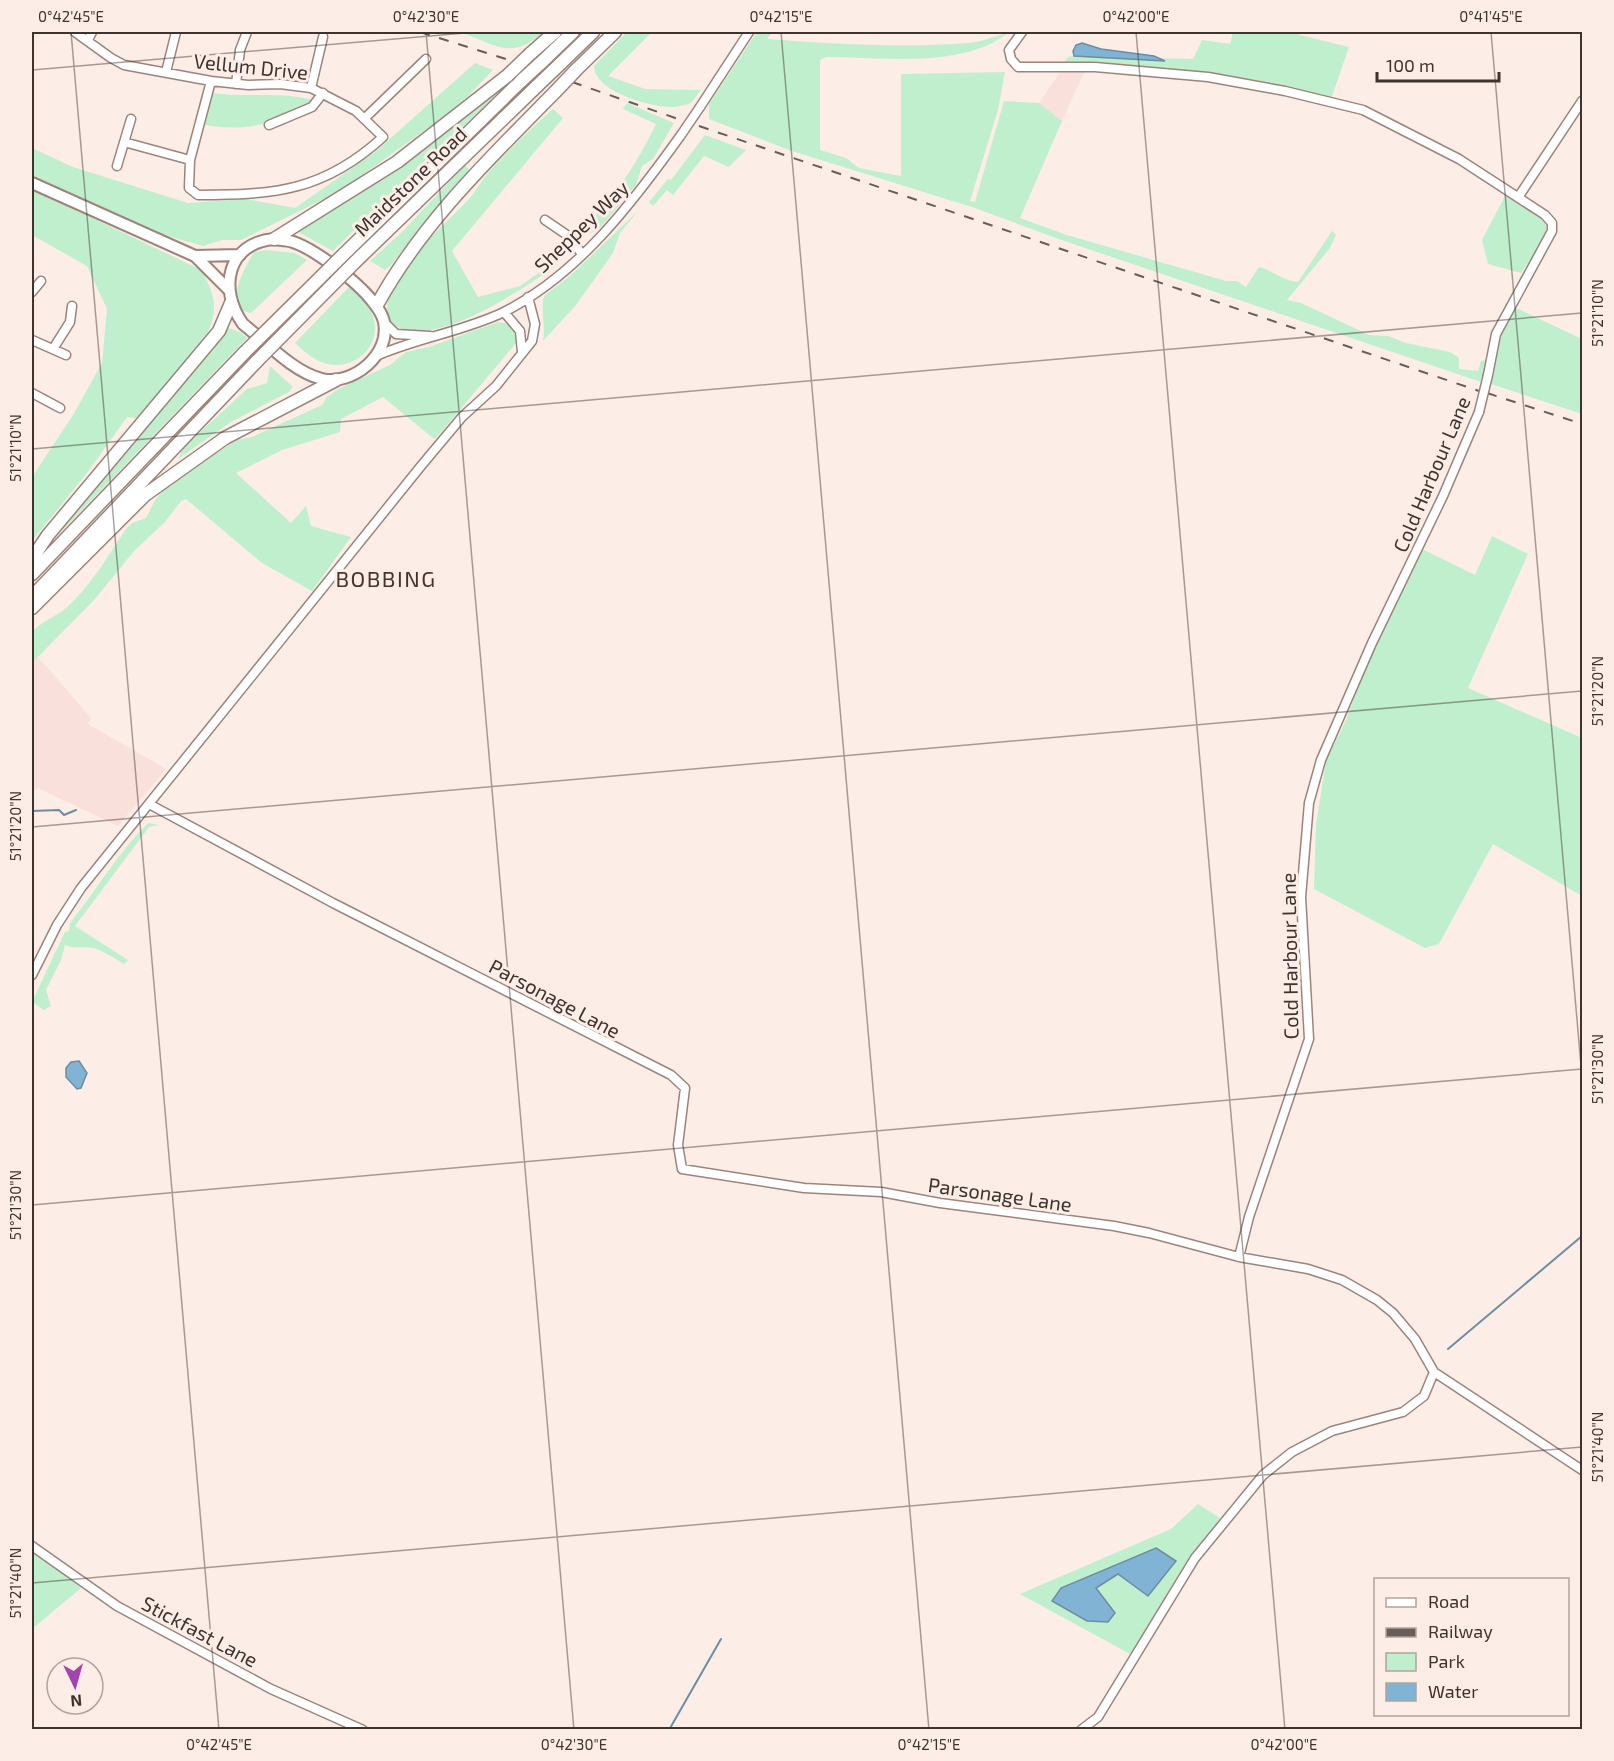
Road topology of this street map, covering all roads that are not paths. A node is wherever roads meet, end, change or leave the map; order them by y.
1 (75, 32) edge
2 (92, 32) edge
3 (176, 32) edge
4 (247, 32) edge
5 (555, 32) edge
6 (573, 32) edge
7 (593, 32) edge
8 (615, 32) edge
9 (749, 32) edge
10 (1022, 32) edge
11 (323, 37) dead end
12 (88, 40) junction
13 (426, 59) dead end
14 (166, 72) junction
15 (211, 81) junction
16 (236, 84) junction
17 (311, 88) junction
18 (323, 93) junction
19 (1582, 101) edge
20 (131, 119) dead end
21 (364, 119) junction
22 (269, 125) dead end
23 (124, 142) junction
24 (190, 160) junction
25 (117, 166) dead end
26 (32, 183) edge
27 (1519, 196) junction
28 (546, 220) dead end
29 (274, 239) junction
30 (582, 254) junction
31 (240, 255) junction
32 (195, 256) junction
33 (41, 281) dead end
34 (228, 289) junction
35 (32, 292) edge
36 (528, 297) junction
37 (231, 303) junction
38 (377, 305) junction
39 (72, 306) dead end
40 (504, 312) junction
41 (384, 323) junction
42 (437, 336) junction
43 (32, 340) edge
44 (52, 349) junction
45 (522, 353) junction
46 (66, 354) dead end
47 (374, 357) junction
48 (336, 380) junction
49 (32, 393) edge
50 (60, 408) dead end
51 (32, 559) edge
52 (32, 574) edge
53 (32, 597) edge
54 (32, 608) edge
55 (149, 804) junction
56 (32, 975) edge
57 (1239, 1257) junction
58 (1434, 1372) junction
59 (1582, 1470) edge
60 (32, 1545) edge
61 (363, 1730) edge
62 (1081, 1730) edge

1 - 12 street, Vellum Drive
2 - 12 street
3 - 14 street
4 - 16 street
5 - 29 highway, bridge
6 - 52 highway, Maidstone Road, bridge
7 - 53 highway, Maidstone Road, bridge
8 - 38 highway, bridge
9 - 30 street, Sheppey Way, bridge
10 - 27 street, Cold Harbour Lane
11 - 17 street
12 - 14 street, Vellum Drive
13 - 21 street
14 - 15 street, Vellum Drive
15 - 16 street, Vellum Drive
15 - 24 street
16 - 17 street, Vellum Drive
17 - 18 street, Vellum Drive
18 - 21 street, Vellum Drive
18 - 22 street
19 - 27 street
20 - 23 street
21 - 24 street, Vellum Drive
23 - 24 street
23 - 25 street
26 - 32 main road
27 - 57 street, Cold Harbour Lane, bridge
28 - 30 street
29 - 31 main road
29 - 38 main road
30 - 36 street, Sheppey Way
31 - 32 main road
31 - 34 main road
32 - 34 main road
33 - 35 street
34 - 37 main road
36 - 40 street, Sheppey Way
36 - 45 street
37 - 48 main road
37 - 51 highway
38 - 41 main road
39 - 44 street
40 - 42 street, Sheppey Way
40 - 45 street
41 - 42 street, Sheppey Way
41 - 47 main road
42 - 47 street, Sheppey Way
43 - 44 street
44 - 46 street
45 - 55 street
47 - 48 main road
48 - 54 highway
49 - 50 street
55 - 56 street
55 - 57 street, Parsonage Lane
57 - 58 street, Parsonage Lane
58 - 59 street
58 - 62 street
60 - 61 street, Stickfast Lane

